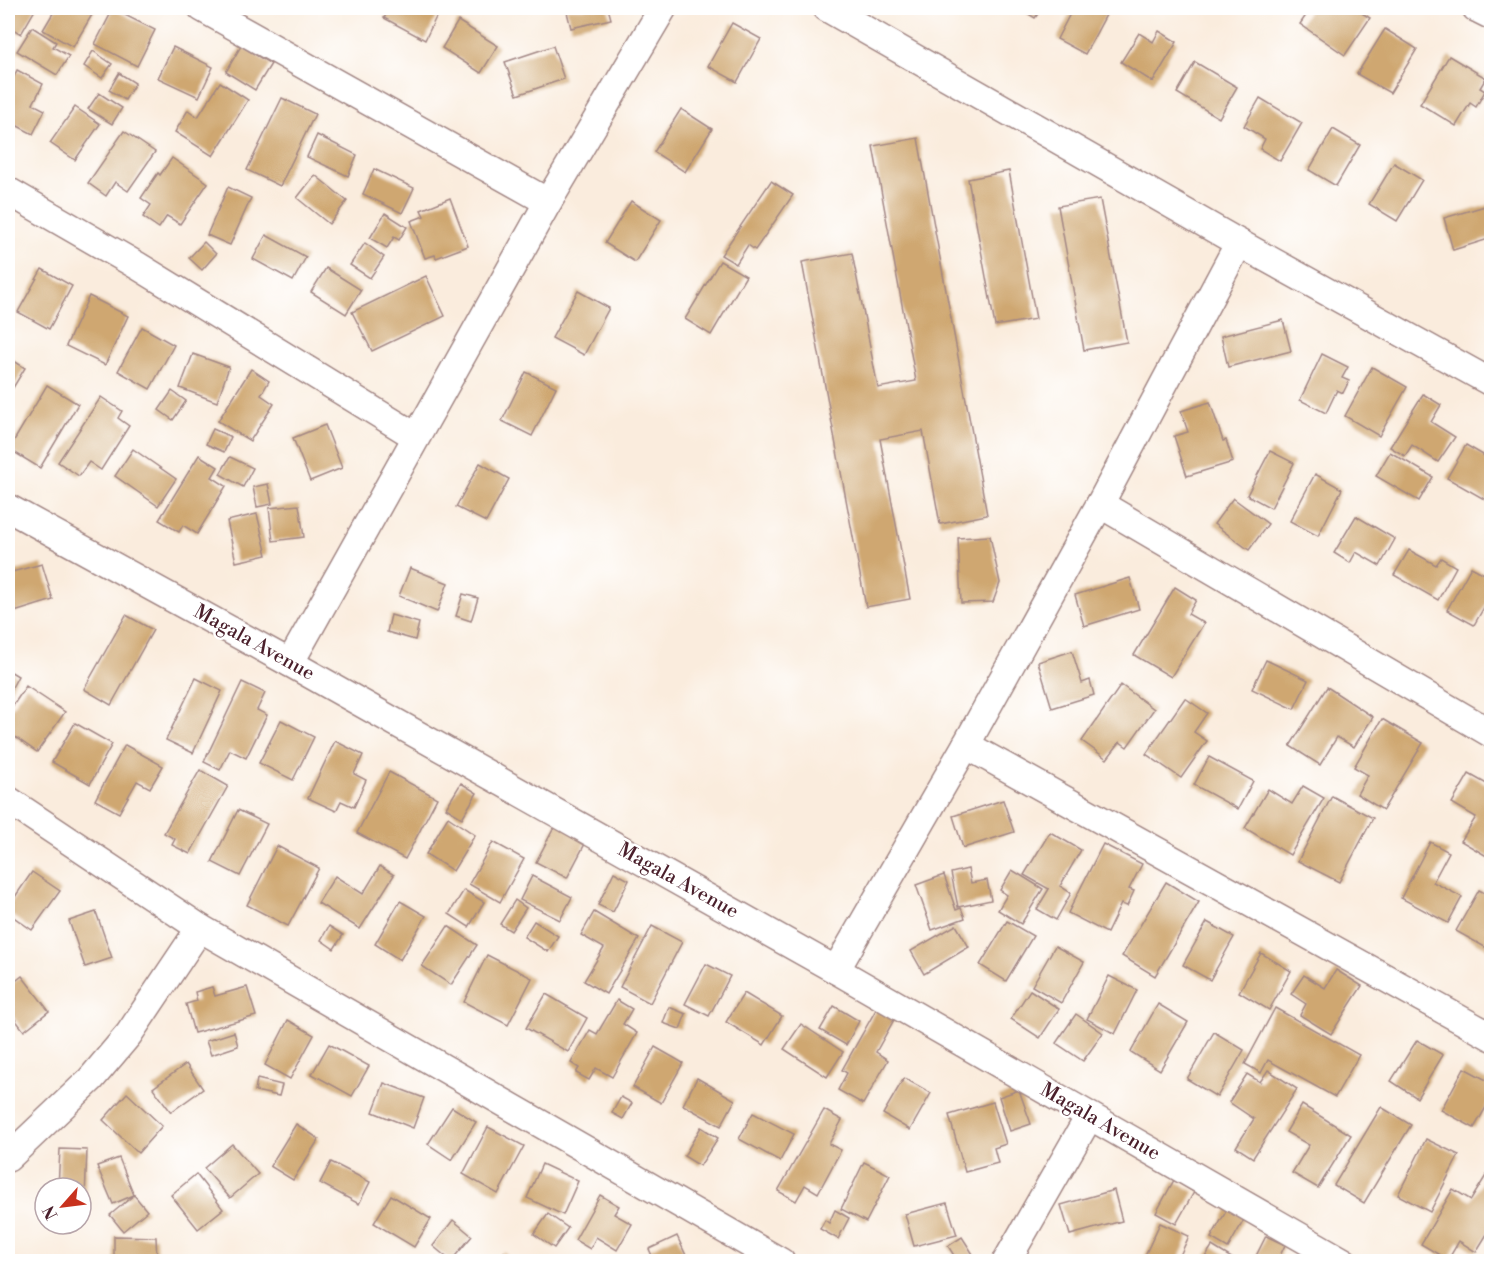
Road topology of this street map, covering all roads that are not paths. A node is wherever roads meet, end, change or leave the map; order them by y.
1 (202, 8) edge
2 (663, 8) edge
3 (828, 8) edge
4 (1476, 8) edge
5 (1491, 16) edge
6 (8, 191) edge
7 (548, 202) junction
8 (1239, 243) junction
9 (1489, 375) edge
10 (416, 436) junction
11 (1100, 504) junction
12 (8, 508) edge
13 (290, 663) junction
14 (1491, 734) edge
15 (966, 745) junction
16 (8, 800) edge
17 (200, 928) junction
18 (836, 970) junction
19 (1491, 1037) edge
20 (1089, 1117) junction
21 (8, 1158) edge
22 (768, 1259) edge
23 (1006, 1262) edge
24 (1344, 1262) edge

1 - 7 street
2 - 7 street
3 - 8 street
4 - 5 street
6 - 10 street
7 - 10 street
8 - 9 street
8 - 11 street
10 - 13 street
11 - 14 street
11 - 15 street
12 - 13 street, Magala Avenue
13 - 18 street, Magala Avenue
15 - 18 street
15 - 19 street
16 - 17 street
17 - 21 street
17 - 22 street
18 - 20 street, Magala Avenue
20 - 23 street
20 - 24 street, Magala Avenue

